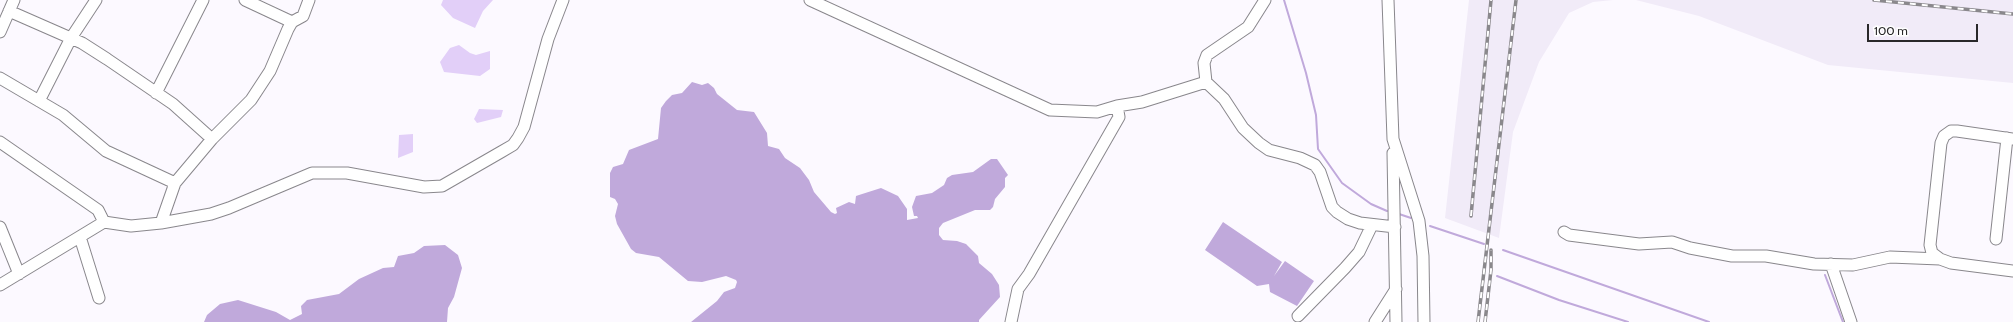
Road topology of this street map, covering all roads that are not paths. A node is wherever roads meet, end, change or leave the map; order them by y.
1 (14, 0) edge
2 (96, 0) edge
3 (203, 0) edge
4 (245, 0) edge
5 (309, 0) edge
6 (563, 0) edge
7 (810, 0) edge
8 (1265, 0) edge
9 (1388, 0) edge
10 (9, 11) junction
11 (292, 22) junction
12 (0, 32) edge
13 (71, 38) junction
14 (0, 78) edge
15 (1206, 82) junction
16 (156, 92) junction
17 (39, 101) junction
18 (1117, 106) junction
19 (212, 139) junction
20 (1393, 139) junction
21 (2010, 139) edge
22 (0, 142) edge
23 (175, 183) junction
24 (104, 222) junction
25 (161, 224) junction
26 (1372, 225) junction
27 (0, 227) edge
28 (1395, 227) junction
29 (1564, 232) dead end
30 (80, 236) junction
31 (1996, 239) dead end
32 (1940, 259) junction
33 (1831, 264) junction
34 (2013, 271) edge
35 (19, 274) junction
36 (0, 285) edge
37 (1396, 289) junction
38 (99, 298) dead end
39 (1298, 316) dead end
40 (1011, 322) edge
41 (1375, 322) edge
42 (1396, 322) edge
43 (1424, 322) edge
44 (1851, 322) edge

1 - 10 street
2 - 13 street
3 - 16 street
4 - 11 street
5 - 11 street
6 - 25 street
7 - 18 street
8 - 15 street
9 - 20 street
10 - 12 street
10 - 13 street
11 - 19 street
13 - 16 street
13 - 17 street
14 - 17 street
15 - 18 street
15 - 26 street
16 - 19 street
17 - 23 street
18 - 40 street
19 - 23 street
20 - 28 street
20 - 43 street
21 - 31 street
21 - 32 street
22 - 24 street
23 - 25 street
24 - 25 street
24 - 30 street
26 - 28 street
26 - 39 street
27 - 35 street
28 - 37 street
29 - 33 street
30 - 35 street
30 - 38 street
32 - 33 street
32 - 34 street
33 - 44 street
35 - 36 street
37 - 41 street
37 - 42 street

